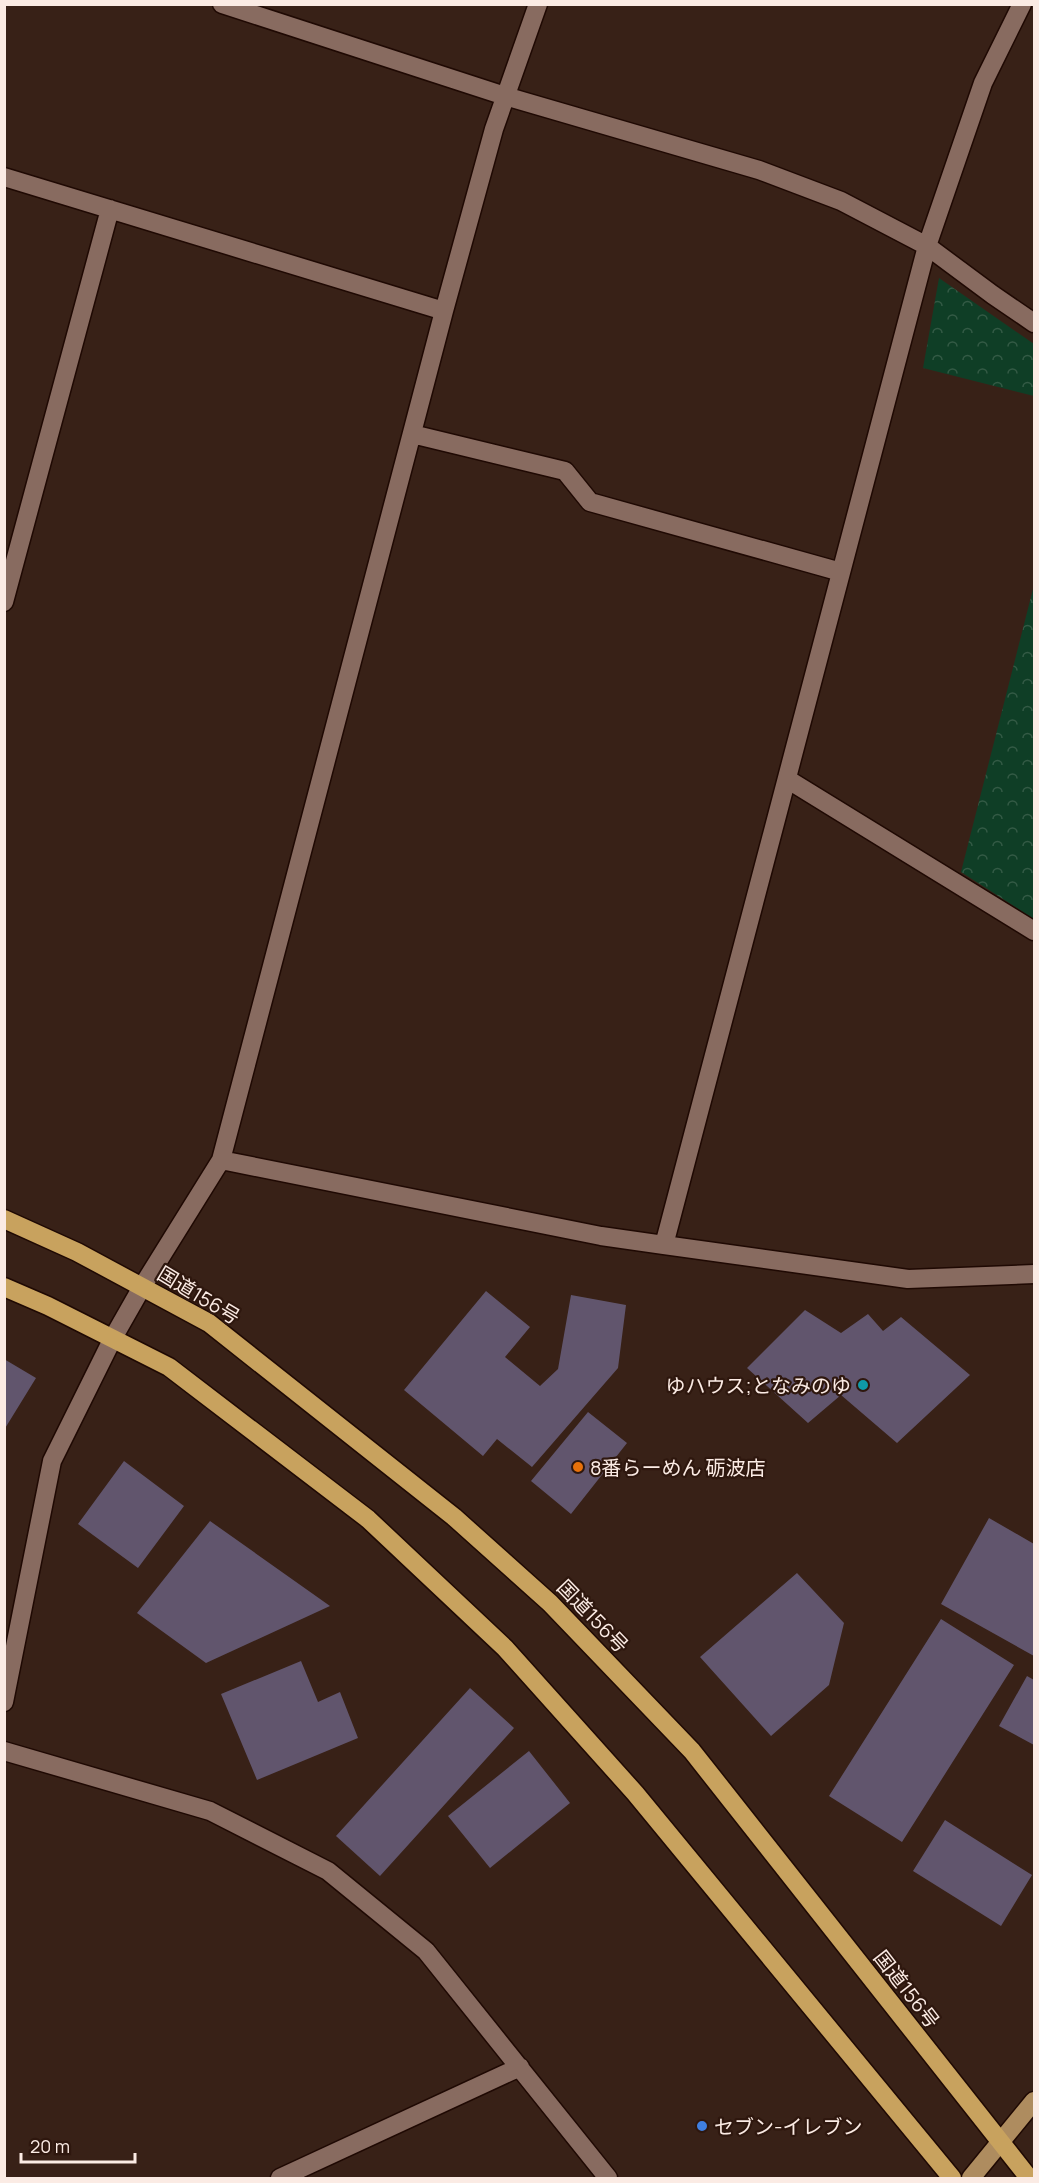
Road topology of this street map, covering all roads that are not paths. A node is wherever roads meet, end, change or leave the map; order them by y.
1 (222, 4) edge
2 (538, 4) edge
3 (1022, 4) edge
4 (505, 96) junction
5 (4, 177) edge
6 (110, 209) junction
7 (927, 246) junction
8 (444, 311) junction
9 (1035, 323) edge
10 (412, 434) junction
11 (841, 572) junction
12 (4, 602) edge
13 (787, 779) junction
14 (1035, 931) edge
15 (221, 1160) junction
16 (4, 1219) edge
17 (664, 1245) junction
18 (1035, 1274) edge
19 (4, 1287) edge
20 (142, 1287) junction
21 (113, 1338) junction
22 (4, 1702) edge
23 (4, 1751) edge
24 (520, 2067) junction
25 (1035, 2101) edge
26 (1000, 2145) junction
27 (280, 2178) edge
28 (608, 2178) edge
29 (952, 2178) edge
30 (971, 2178) edge
31 (1029, 2178) edge

1 - 4 street
2 - 4 street
3 - 7 street
4 - 7 street
4 - 8 street
5 - 6 street
6 - 8 street
6 - 12 street
7 - 9 street
7 - 11 street
8 - 10 street
10 - 11 street
10 - 15 street
11 - 13 street
13 - 14 street
13 - 17 street
15 - 17 street
15 - 20 street
16 - 20 highway, 国道156号
17 - 18 street
19 - 21 highway
20 - 21 street
20 - 26 highway, 国道156号
21 - 22 street
21 - 29 highway
23 - 24 street
24 - 27 street
24 - 28 street
25 - 26 main road
26 - 30 main road
26 - 31 highway, 国道156号

